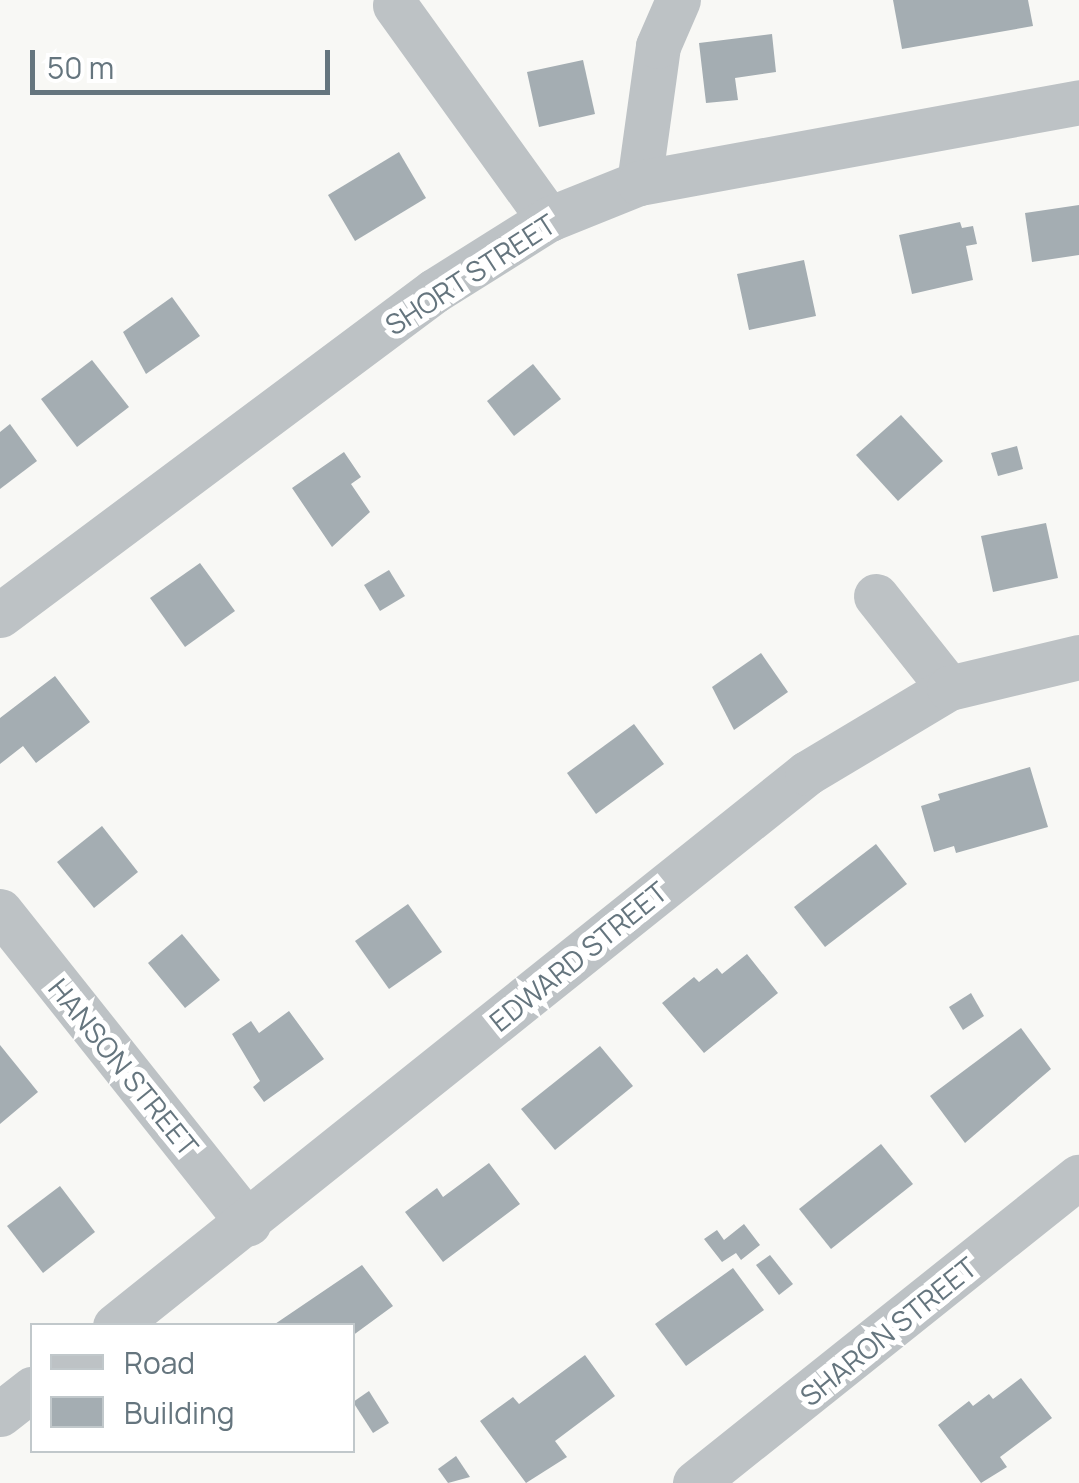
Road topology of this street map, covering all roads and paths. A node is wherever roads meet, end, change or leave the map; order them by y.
1 (678, 0) edge
2 (394, 4) dead end
3 (1079, 102) edge
4 (640, 183) junction
5 (550, 219) junction
6 (876, 596) dead end
7 (0, 615) edge
8 (1079, 657) edge
9 (949, 688) junction
10 (0, 912) edge
11 (1079, 1177) edge
12 (248, 1222) junction
13 (119, 1323) edge
14 (30, 1391) edge
15 (0, 1414) edge
16 (695, 1483) edge

1 - 4 street
2 - 5 street
3 - 4 street, SHORT STREET
4 - 5 street, SHORT STREET
5 - 7 street, SHORT STREET
6 - 9 street
8 - 9 street, EDWARD STREET
9 - 12 street, EDWARD STREET
10 - 12 street, HANSON STREET
11 - 16 street, SHARON STREET
12 - 13 street, EDWARD STREET
14 - 15 street

